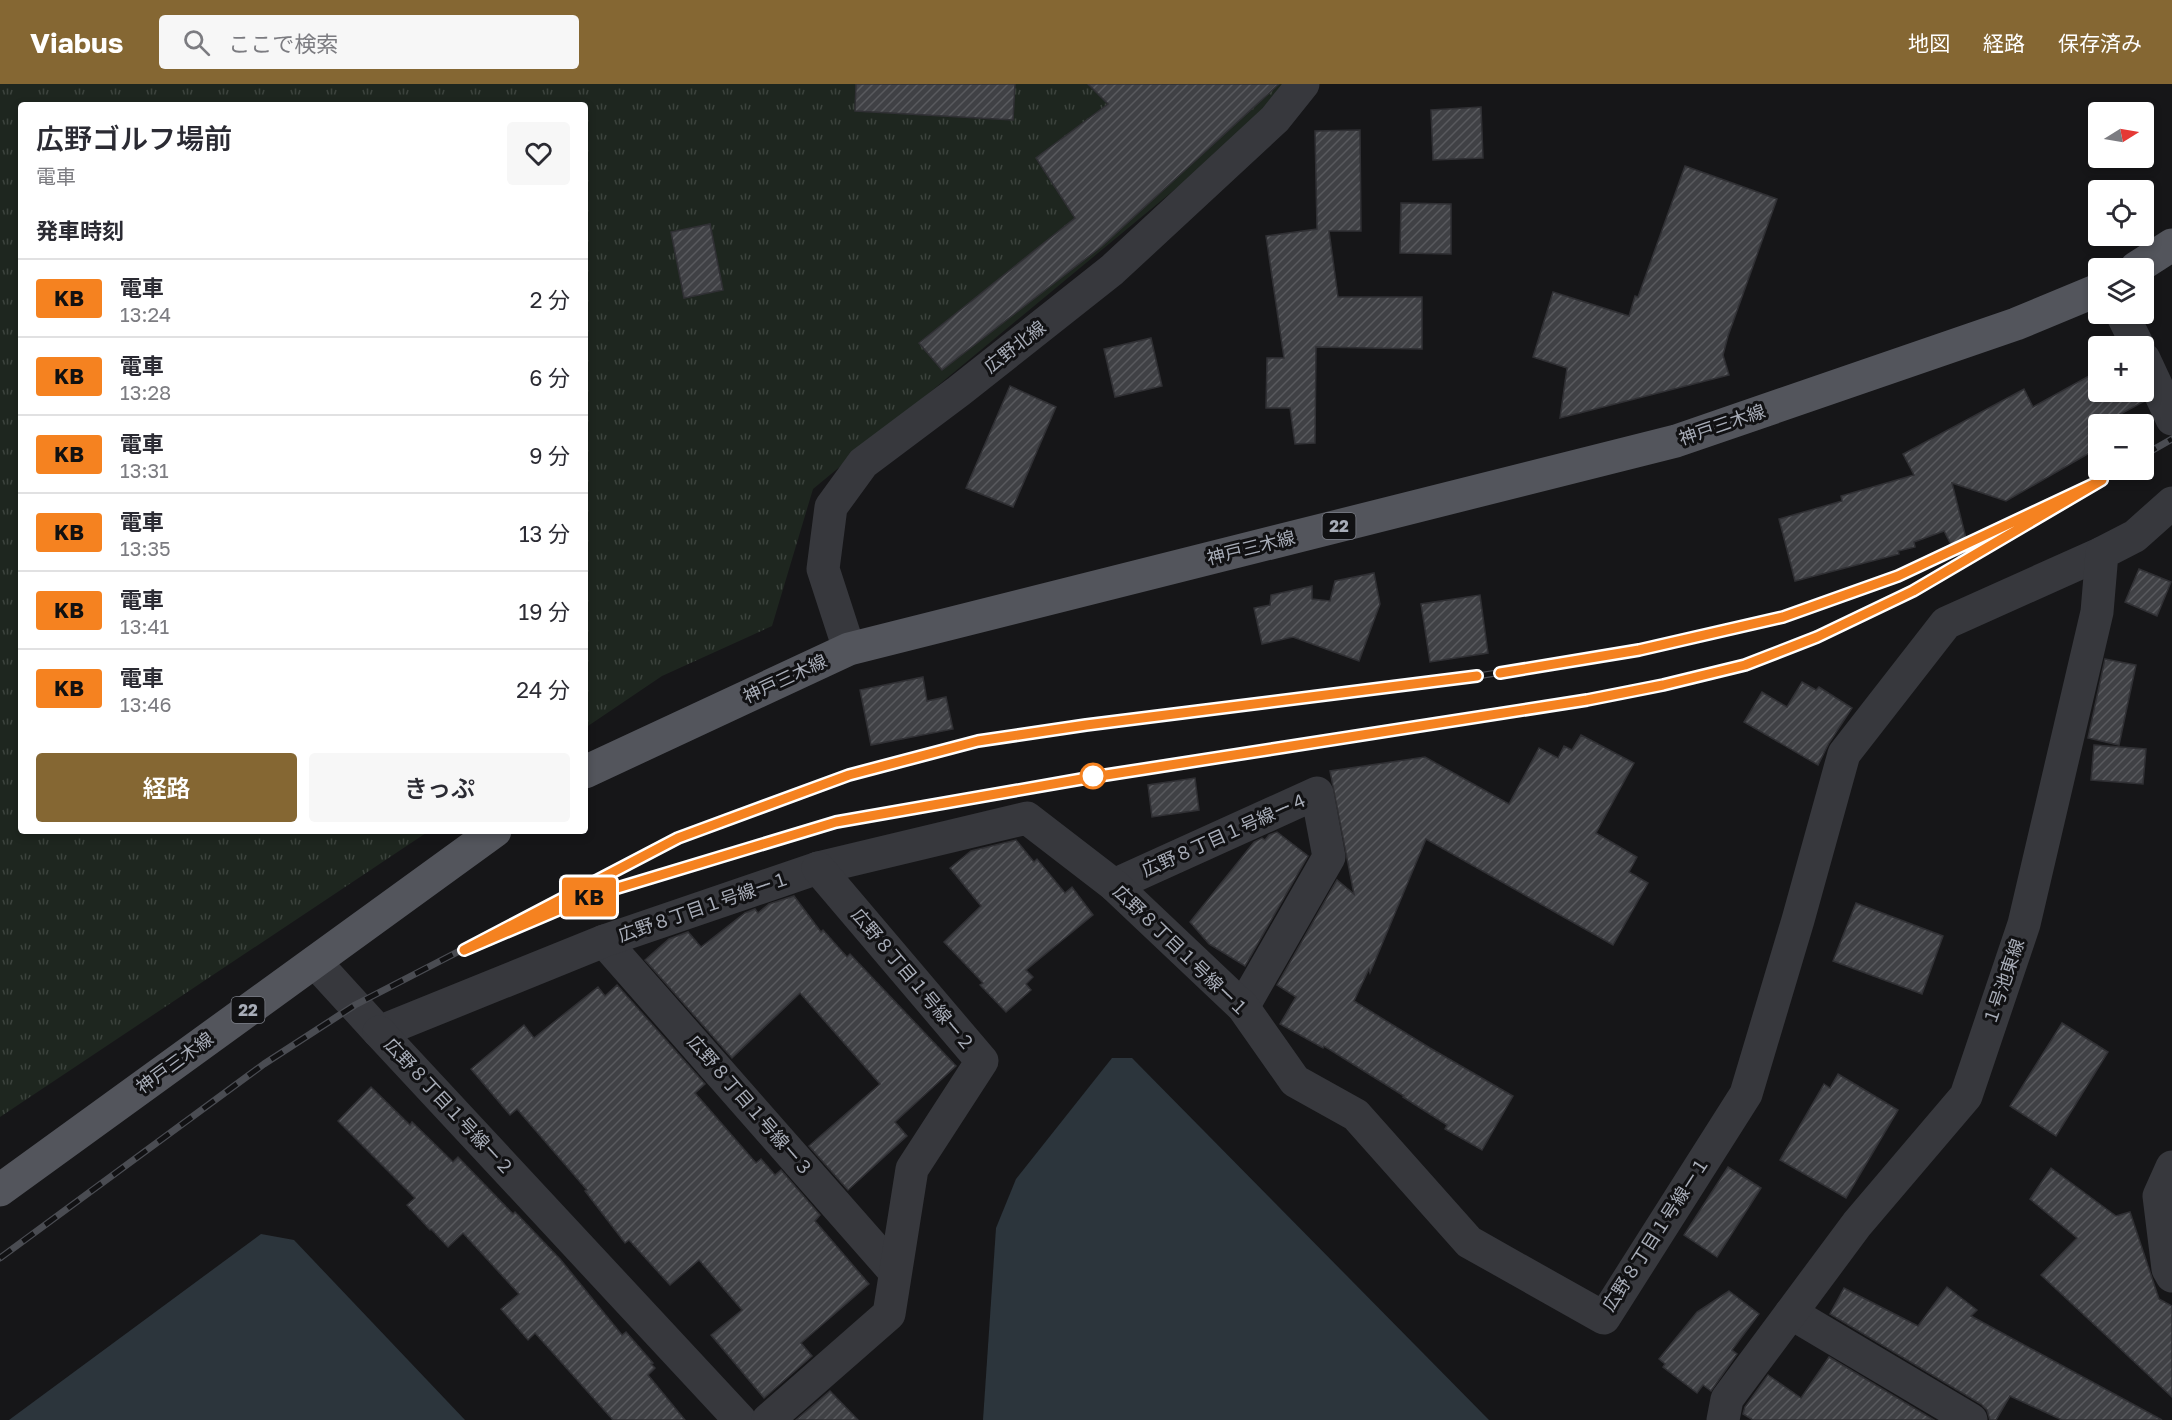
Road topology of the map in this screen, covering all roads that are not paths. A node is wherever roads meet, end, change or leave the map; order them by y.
1 (1303, 84) edge
2 (2172, 245) edge
3 (2152, 258) edge
4 (2088, 294) edge
5 (2154, 380) edge
6 (2172, 419) edge
7 (2172, 503) edge
8 (2102, 553) junction
9 (849, 649) junction
10 (588, 771) edge
11 (491, 834) edge
12 (818, 868) junction
13 (1114, 885) junction
14 (604, 941) junction
15 (315, 962) junction
16 (1243, 1007) junction
17 (379, 1032) junction
18 (2172, 1167) edge
19 (0, 1190) edge
20 (895, 1272) junction
21 (2172, 1276) edge
22 (1791, 1313) junction
23 (740, 1420) edge
24 (768, 1420) edge
25 (1723, 1420) edge
26 (1971, 1420) edge

1 - 9 street, 広野北線
2 - 3 main road
4 - 9 main road, 神戸三木線 / 22
5 - 6 street
7 - 8 street
8 - 16 street, 広野８丁目１号線ー１
8 - 22 street, １号池東線
9 - 10 main road, 神戸三木線 / 22
11 - 15 main road, 神戸三木線 / 22
12 - 13 street, 広野８丁目１号線ー１
12 - 14 street, 広野８丁目１号線ー１
12 - 20 street, 広野８丁目１号線ー２
13 - 16 street, 広野８丁目１号線ー１
13 - 16 street, 広野８丁目１号線ー４
14 - 17 street, 広野８丁目１号線ー１
14 - 20 street, 広野８丁目１号線ー３
15 - 17 street
15 - 19 main road, 神戸三木線 / 22
17 - 23 street, 広野８丁目１号線ー２
18 - 21 street
20 - 24 street, 広野８丁目１号線ー２
22 - 25 street, １号池東線
22 - 26 street

